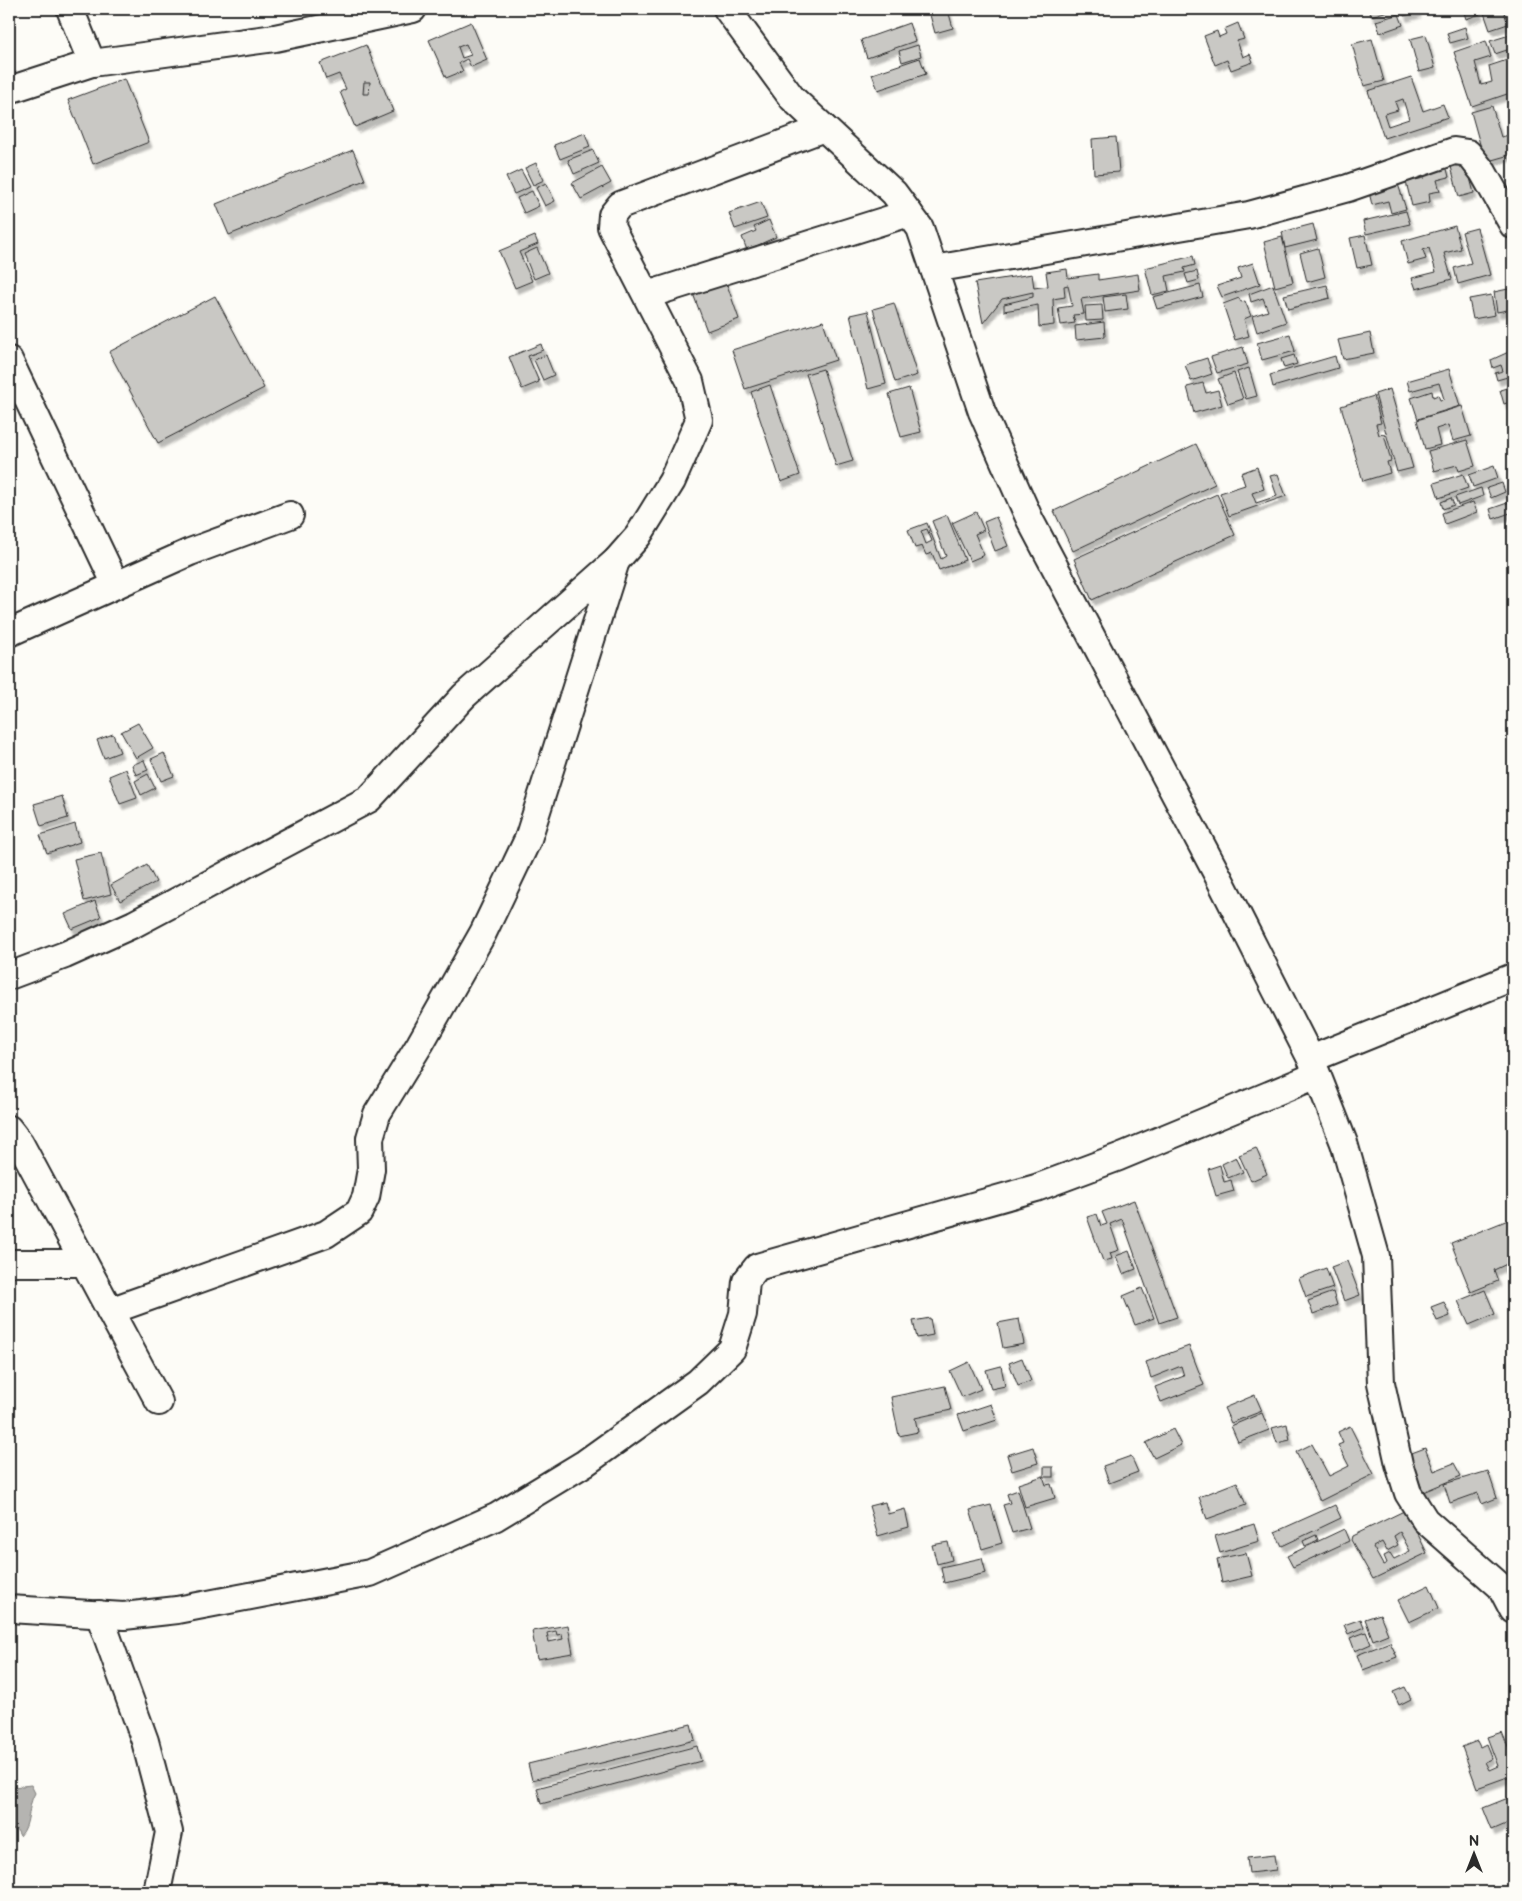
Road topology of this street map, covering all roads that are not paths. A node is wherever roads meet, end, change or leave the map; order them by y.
1 (70, 9) edge
2 (413, 9) edge
3 (727, 9) edge
4 (92, 63) junction
5 (9, 90) edge
6 (824, 128) junction
7 (909, 213) junction
8 (1513, 225) edge
9 (934, 269) junction
10 (647, 295) junction
11 (9, 360) edge
12 (290, 515) dead end
13 (616, 561) junction
14 (116, 585) junction
15 (9, 633) edge
16 (9, 976) edge
17 (1513, 977) edge
18 (1314, 1067) junction
19 (9, 1129) edge
20 (9, 1263) edge
21 (84, 1263) junction
22 (110, 1311) junction
23 (159, 1402) dead end
24 (9, 1609) edge
25 (1513, 1610) edge
26 (99, 1614) junction
27 (157, 1892) edge

1 - 4 street
2 - 4 street
3 - 6 street
4 - 5 street
6 - 7 street
6 - 10 street
7 - 9 street
7 - 10 street
8 - 9 street
9 - 18 street
10 - 13 street
11 - 14 street
12 - 14 street
13 - 16 street
13 - 22 street
14 - 15 street
17 - 18 street
18 - 25 street
18 - 26 street
19 - 21 street
20 - 21 street
21 - 22 street
22 - 23 street
24 - 26 street
26 - 27 street

